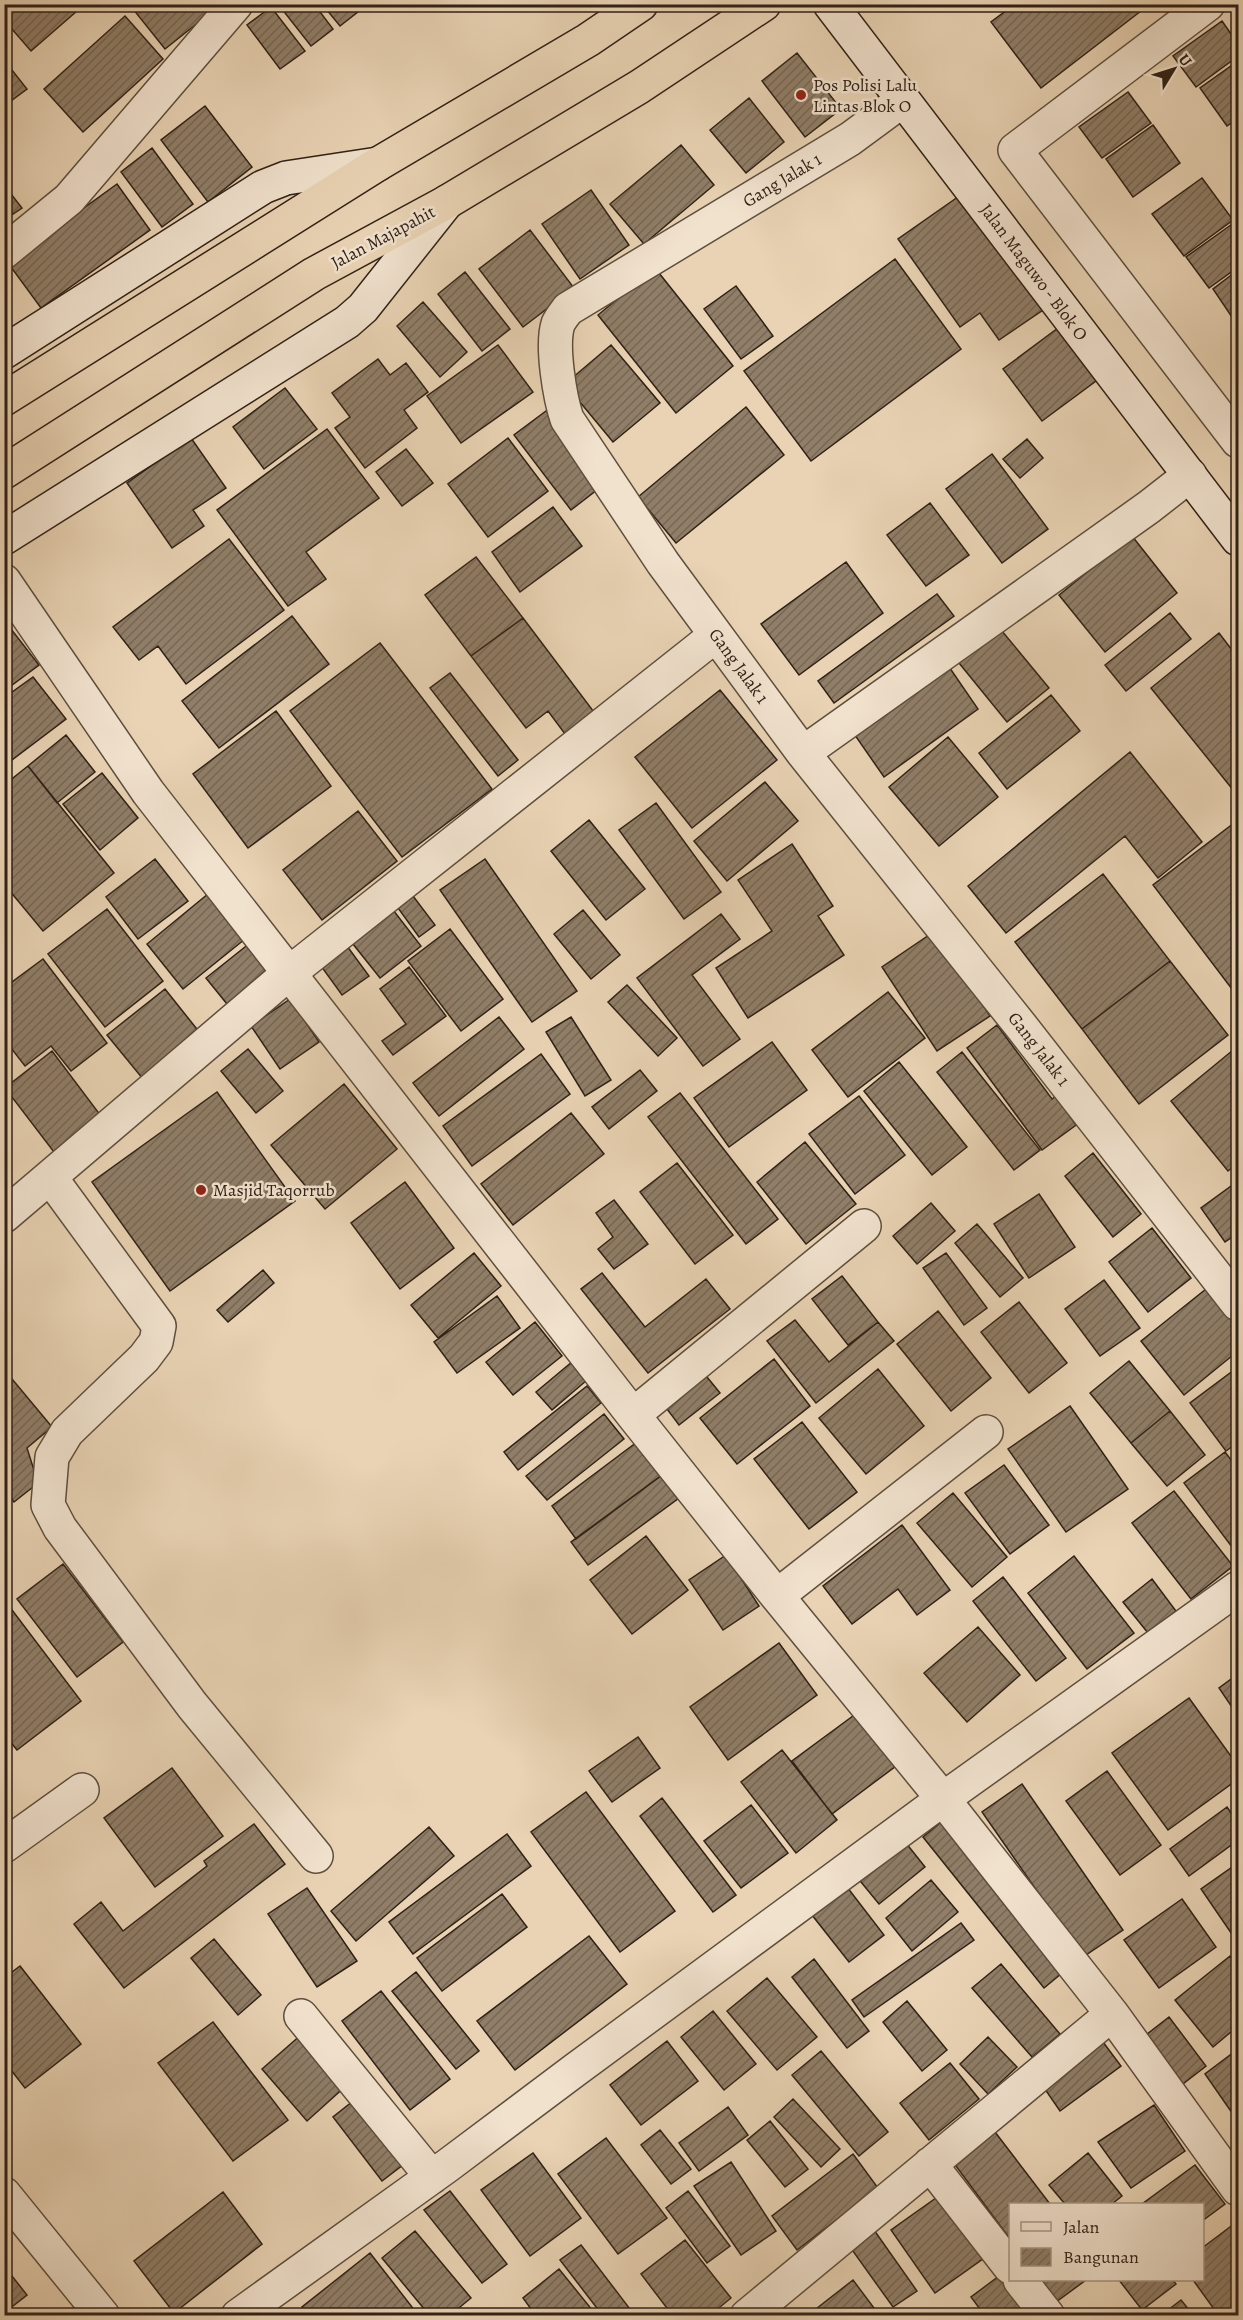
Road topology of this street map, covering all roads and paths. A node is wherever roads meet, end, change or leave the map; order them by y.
1 (236, 4) edge
2 (641, 4) edge
3 (764, 4) edge
4 (830, 4) edge
5 (1208, 4) edge
6 (903, 100) junction
7 (378, 164) junction
8 (447, 202) junction
9 (4, 252) edge
10 (4, 352) edge
11 (4, 399) edge
12 (1239, 441) edge
13 (4, 472) edge
14 (1190, 475) junction
15 (4, 538) edge
16 (1239, 539) edge
17 (4, 581) edge
18 (716, 635) junction
19 (803, 753) junction
20 (288, 974) junction
21 (50, 1177) junction
22 (4, 1216) edge
23 (864, 1226) dead end
24 (1239, 1304) edge
25 (633, 1415) junction
26 (986, 1432) dead end
27 (1239, 1588) edge
28 (777, 1596) junction
29 (82, 1790) dead end
30 (943, 1799) junction
31 (4, 1846) edge
32 (316, 1856) dead end
33 (1112, 2014) junction
34 (301, 2016) dead end
35 (930, 2164) junction
36 (432, 2177) junction
37 (1239, 2189) edge
38 (4, 2194) edge
39 (1009, 2264) edge
40 (1021, 2281) edge
41 (103, 2316) edge
42 (238, 2316) edge
43 (747, 2316) edge
44 (1048, 2316) edge

1 - 9 street
2 - 7 highway
3 - 8 highway, Jalan Majapahit
4 - 6 street, Jalan Maguwo - Blok O
5 - 12 street
6 - 14 street, Jalan Maguwo - Blok O
6 - 18 street, Gang Jalak 1
7 - 10 street
7 - 11 highway
8 - 13 highway, Jalan Majapahit
8 - 15 street
14 - 16 street, Jalan Maguwo - Blok O
14 - 19 street
17 - 20 street
18 - 19 street, Gang Jalak 1
18 - 20 street
19 - 24 street, Gang Jalak 1
20 - 21 street
20 - 25 street
21 - 22 street
21 - 32 street
23 - 25 street
25 - 28 street
26 - 28 street
27 - 30 street
28 - 30 street
29 - 31 street
30 - 33 street
30 - 36 street
33 - 35 street
33 - 37 street
34 - 36 street
35 - 39 street
35 - 43 street
36 - 42 street
38 - 41 street
40 - 44 street

